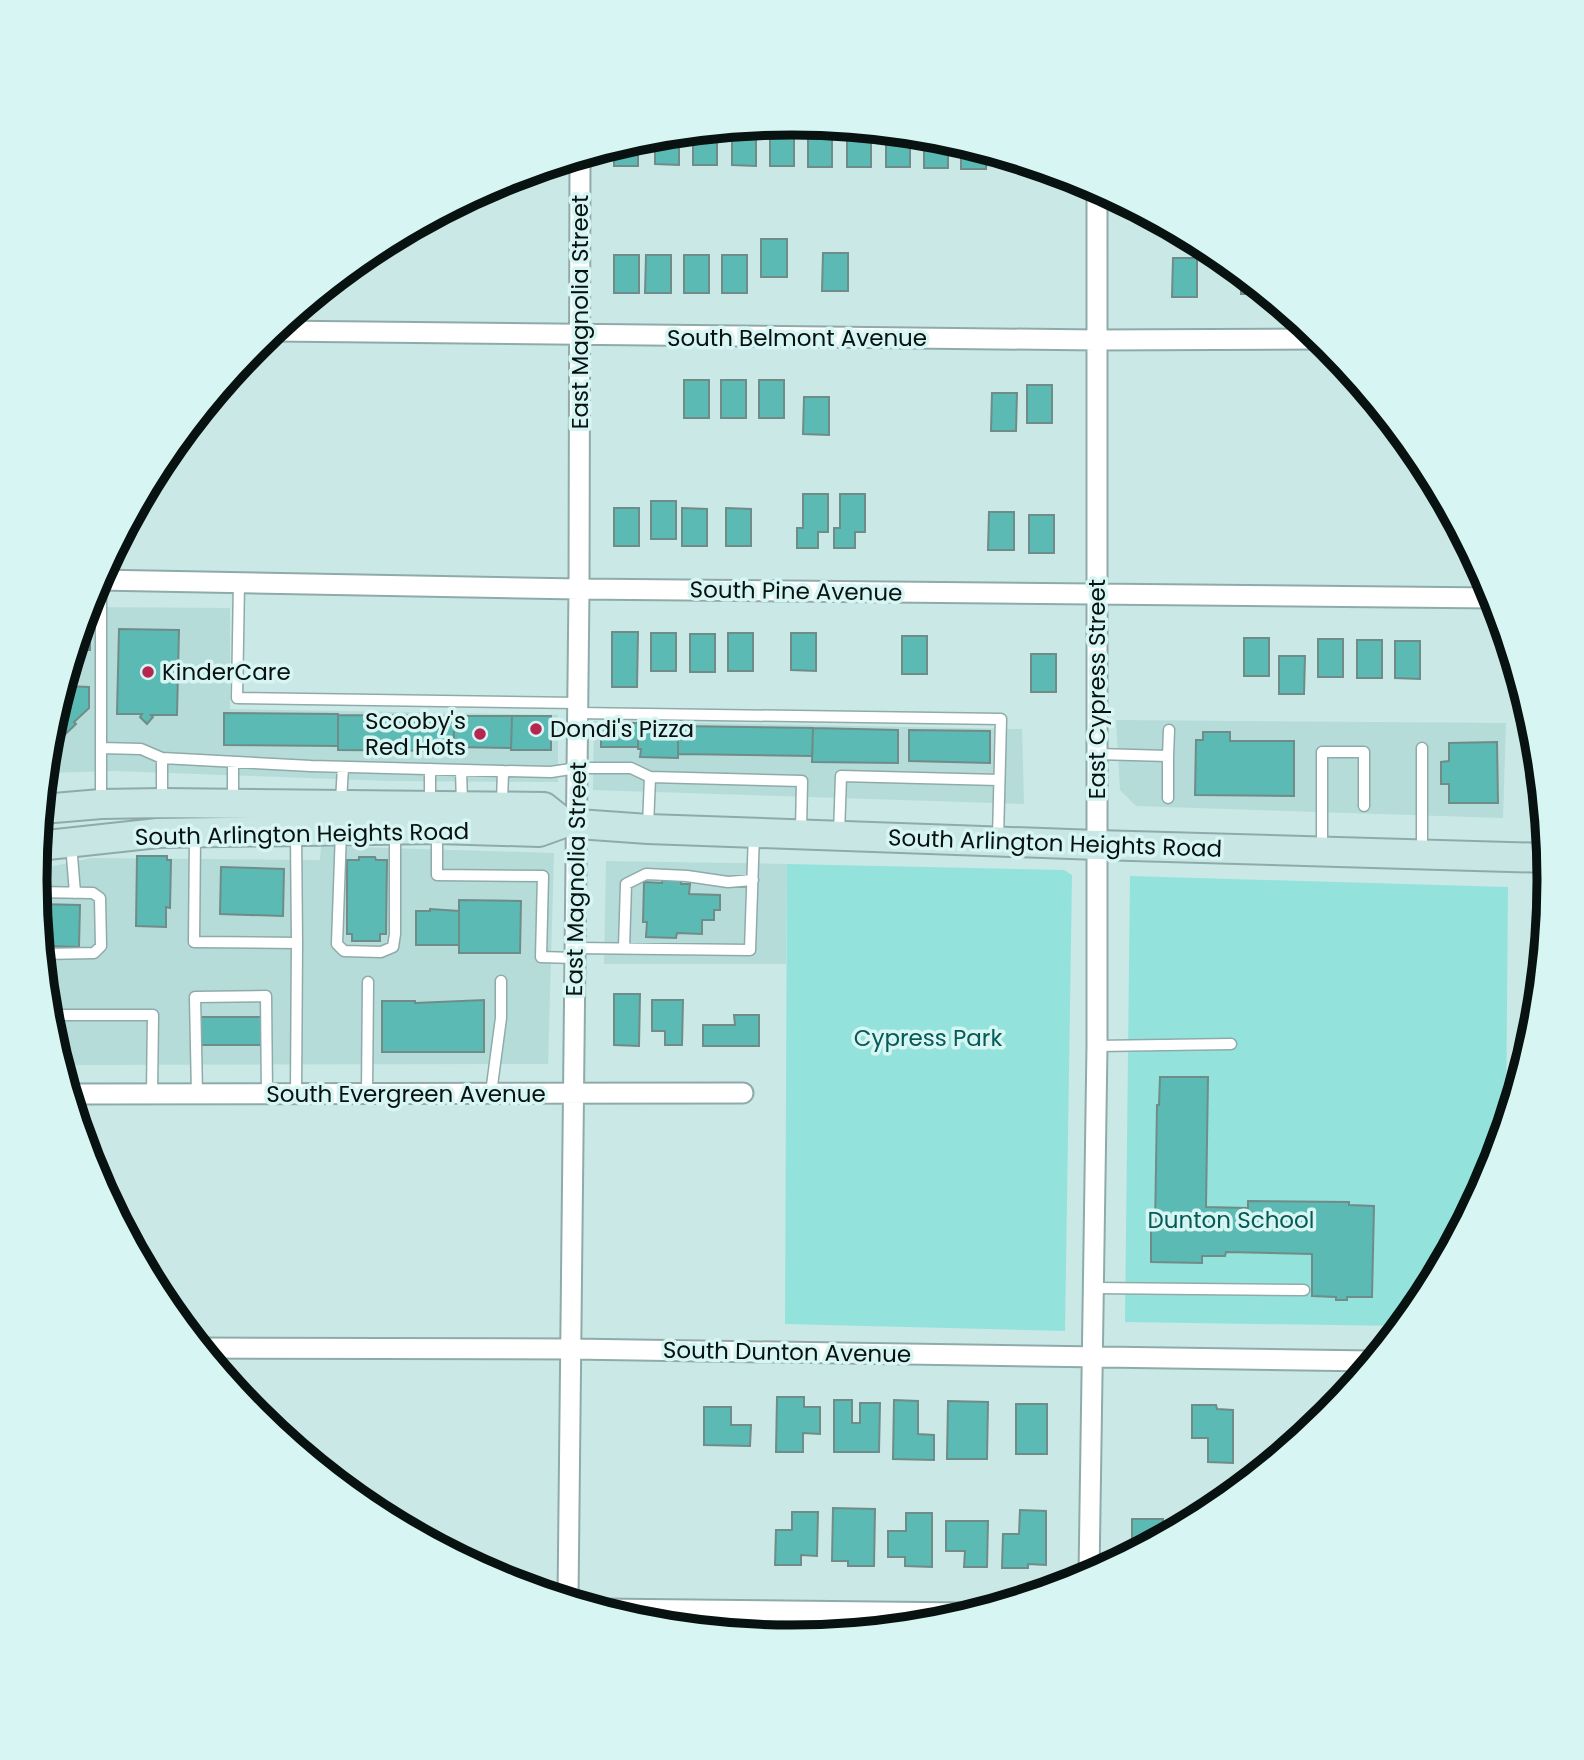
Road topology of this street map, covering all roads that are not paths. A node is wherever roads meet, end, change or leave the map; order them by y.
1 (580, 167) edge
2 (1097, 201) edge
3 (289, 331) edge
4 (580, 336) junction
5 (1304, 339) edge
6 (1097, 340) junction
7 (111, 580) edge
8 (239, 583) junction
9 (579, 589) junction
10 (1097, 595) junction
11 (1481, 598) edge
12 (100, 605) edge
13 (578, 708) junction
14 (1169, 730) dead end
15 (102, 748) junction
16 (1422, 748) dead end
17 (1097, 754) junction
18 (1168, 756) junction
19 (162, 758) junction
20 (233, 761) junction
21 (343, 767) junction
22 (577, 768) junction
23 (430, 769) junction
24 (461, 770) junction
25 (503, 771) junction
26 (650, 777) junction
27 (999, 780) junction
28 (1168, 798) dead end
29 (162, 803) junction
30 (101, 804) junction
31 (233, 804) junction
32 (1364, 806) dead end
33 (462, 807) junction
34 (502, 807) junction
35 (51, 808) edge
36 (341, 818) junction
37 (433, 818) junction
38 (570, 824) junction
39 (648, 829) junction
40 (396, 830) junction
41 (296, 831) junction
42 (195, 832) junction
43 (754, 833) junction
44 (800, 834) junction
45 (839, 836) junction
46 (998, 841) junction
47 (70, 843) junction
48 (48, 845) edge
49 (1097, 845) junction
50 (1322, 851) junction
51 (1422, 854) junction
52 (1536, 858) edge
53 (752, 880) junction
54 (48, 892) edge
55 (75, 893) junction
56 (297, 943) junction
57 (624, 948) junction
58 (575, 953) junction
59 (52, 954) edge
60 (501, 981) dead end
61 (368, 982) dead end
62 (60, 1015) edge
63 (1231, 1044) dead end
64 (1097, 1046) junction
65 (296, 1093) junction
66 (366, 1093) junction
67 (491, 1093) junction
68 (743, 1093) dead end
69 (79, 1094) edge
70 (152, 1094) junction
71 (197, 1094) junction
72 (267, 1094) junction
73 (575, 1094) junction
74 (1094, 1288) junction
75 (1304, 1290) dead end
76 (213, 1348) edge
77 (572, 1349) junction
78 (1092, 1357) junction
79 (1360, 1361) edge
80 (1089, 1562) edge
81 (568, 1590) edge
82 (645, 1610) edge
83 (917, 1613) edge

1 - 4 street, East Magnolia Street
2 - 6 street, East Cypress Street
3 - 4 street, South Belmont Avenue
4 - 6 street, South Belmont Avenue
4 - 9 street, East Magnolia Street
5 - 6 street, South Belmont Avenue
6 - 10 street, East Cypress Street
7 - 8 street, South Pine Avenue
8 - 9 street, South Pine Avenue
8 - 13 lane
9 - 10 street, South Pine Avenue
9 - 13 street, East Magnolia Street
10 - 11 street, South Pine Avenue
10 - 17 street, East Cypress Street
12 - 15 lane
13 - 22 street, East Magnolia Street
13 - 27 lane
14 - 18 lane
15 - 19 lane
15 - 30 lane
16 - 51 lane
17 - 18 lane
17 - 49 street, East Cypress Street
18 - 28 lane
19 - 20 lane
19 - 29 lane
20 - 21 lane
20 - 31 lane
21 - 23 lane
21 - 36 lane
22 - 25 lane
22 - 26 lane
22 - 38 street, East Magnolia Street
23 - 24 lane
23 - 37 lane
24 - 25 lane
24 - 33 lane
25 - 34 lane
26 - 39 lane
26 - 44 lane
27 - 45 lane
27 - 46 lane
29 - 30 main road, South Arlington Heights Road
29 - 31 main road, South Arlington Heights Road
30 - 35 main road, South Arlington Heights Road
31 - 36 main road, South Arlington Heights Road
32 - 50 lane
33 - 34 main road, South Arlington Heights Road
33 - 37 main road, South Arlington Heights Road
34 - 38 main road, South Arlington Heights Road
36 - 37 main road, South Arlington Heights Road
36 - 40 main road, South Arlington Heights Road
36 - 40 lane
36 - 41 main road, South Arlington Heights Road
37 - 38 main road, South Arlington Heights Road
37 - 40 main road, South Arlington Heights Road
37 - 58 lane
38 - 39 main road, South Arlington Heights Road
38 - 58 street, East Magnolia Street
39 - 43 main road, South Arlington Heights Road
41 - 42 main road, South Arlington Heights Road
41 - 56 lane
42 - 47 main road, South Arlington Heights Road
42 - 56 lane
43 - 44 main road, South Arlington Heights Road
43 - 53 lane
44 - 45 main road, South Arlington Heights Road
45 - 46 main road, South Arlington Heights Road
46 - 49 main road, South Arlington Heights Road
47 - 48 main road, South Arlington Heights Road
47 - 55 lane
49 - 50 main road, South Arlington Heights Road
49 - 64 street, East Cypress Street
50 - 51 main road, South Arlington Heights Road
51 - 52 main road, South Arlington Heights Road
53 - 57 lane
53 - 57 lane
54 - 55 lane
55 - 59 lane
56 - 65 lane
57 - 58 lane
58 - 73 street, East Magnolia Street
60 - 67 lane
61 - 66 lane
62 - 70 lane
63 - 64 lane
64 - 74 street, East Cypress Street
65 - 66 street, South Evergreen Avenue
65 - 72 street, South Evergreen Avenue
66 - 67 street, South Evergreen Avenue
67 - 73 street, South Evergreen Avenue
68 - 73 street, South Evergreen Avenue
69 - 70 street, South Evergreen Avenue
70 - 71 street, South Evergreen Avenue
71 - 72 street, South Evergreen Avenue
71 - 72 lane
73 - 77 street, East Magnolia Street
74 - 75 lane
74 - 78 street, East Cypress Street
76 - 77 street, South Dunton Avenue
77 - 78 street, South Dunton Avenue
77 - 81 street, East Magnolia Street
78 - 79 street, South Dunton Avenue
78 - 80 street, East Cypress Street
82 - 83 street

